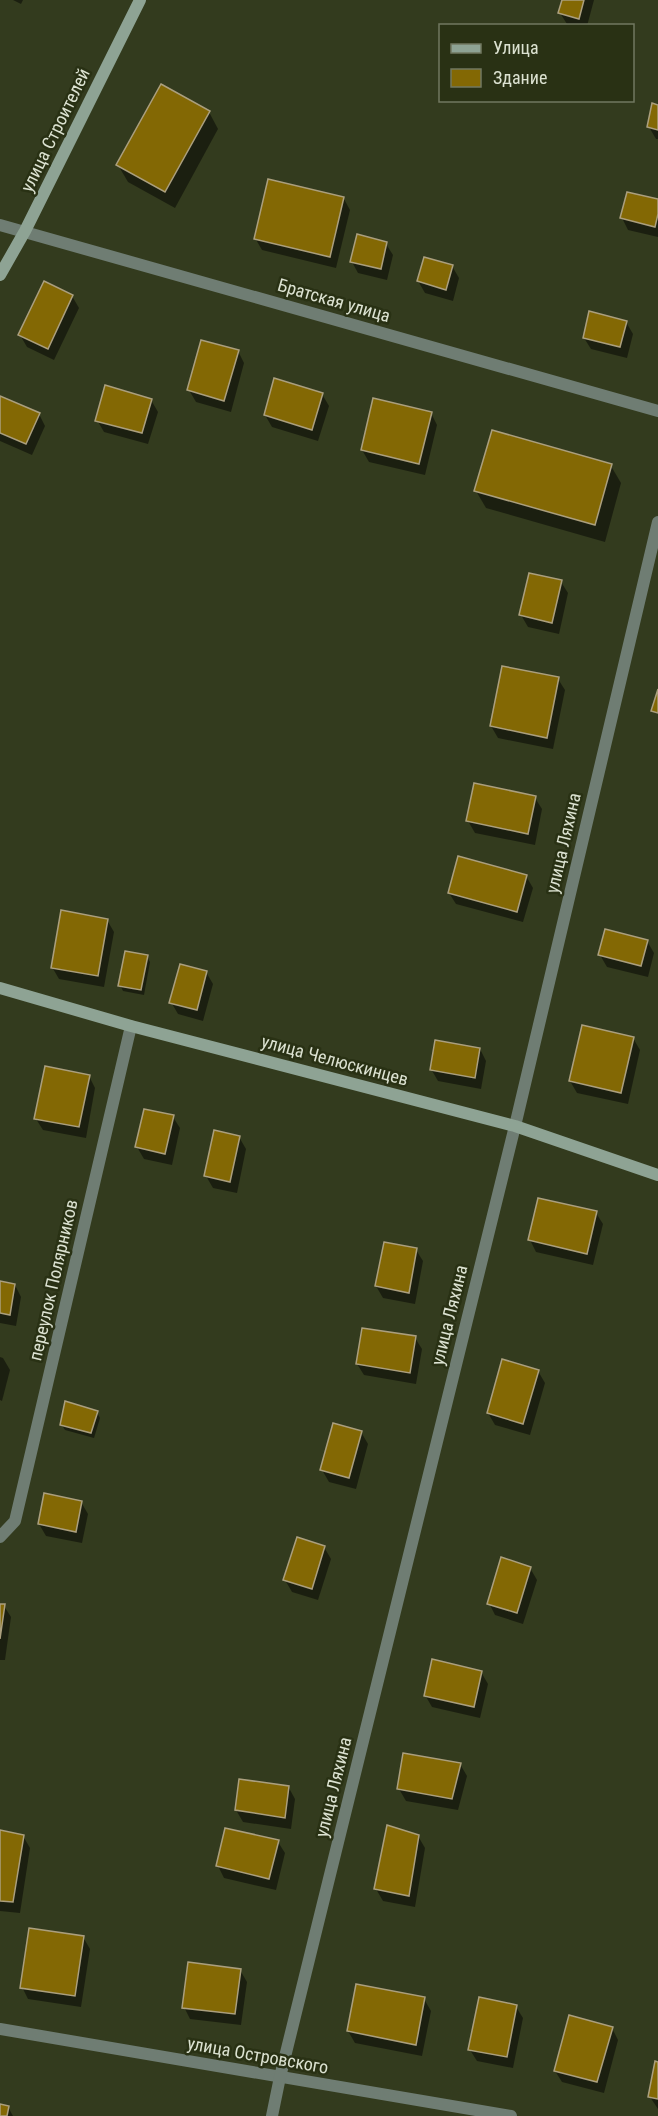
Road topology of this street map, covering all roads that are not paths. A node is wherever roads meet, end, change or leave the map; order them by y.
1 (140, 0) edge
2 (0, 225) edge
3 (25, 231) junction
4 (0, 275) edge
5 (658, 411) edge
6 (658, 522) edge
7 (0, 988) edge
8 (131, 1026) junction
9 (515, 1126) junction
10 (658, 1175) edge
11 (0, 1537) edge
12 (0, 2029) edge
13 (280, 2077) junction
14 (272, 2116) edge
15 (511, 2116) edge

1 - 3 street, улица Строителей
2 - 3 street, Братская улица
3 - 4 street, улица Строителей
3 - 5 street, Братская улица
6 - 9 street, улица Ляхина
7 - 8 street, улица Челюскинцев
8 - 9 street, улица Челюскинцев
8 - 11 street, переулок Полярников
9 - 10 street, улица Челюскинцев
9 - 13 street, улица Ляхина
12 - 13 street, улица Островского
13 - 14 street, улица Ляхина
13 - 15 street, улица Островского

